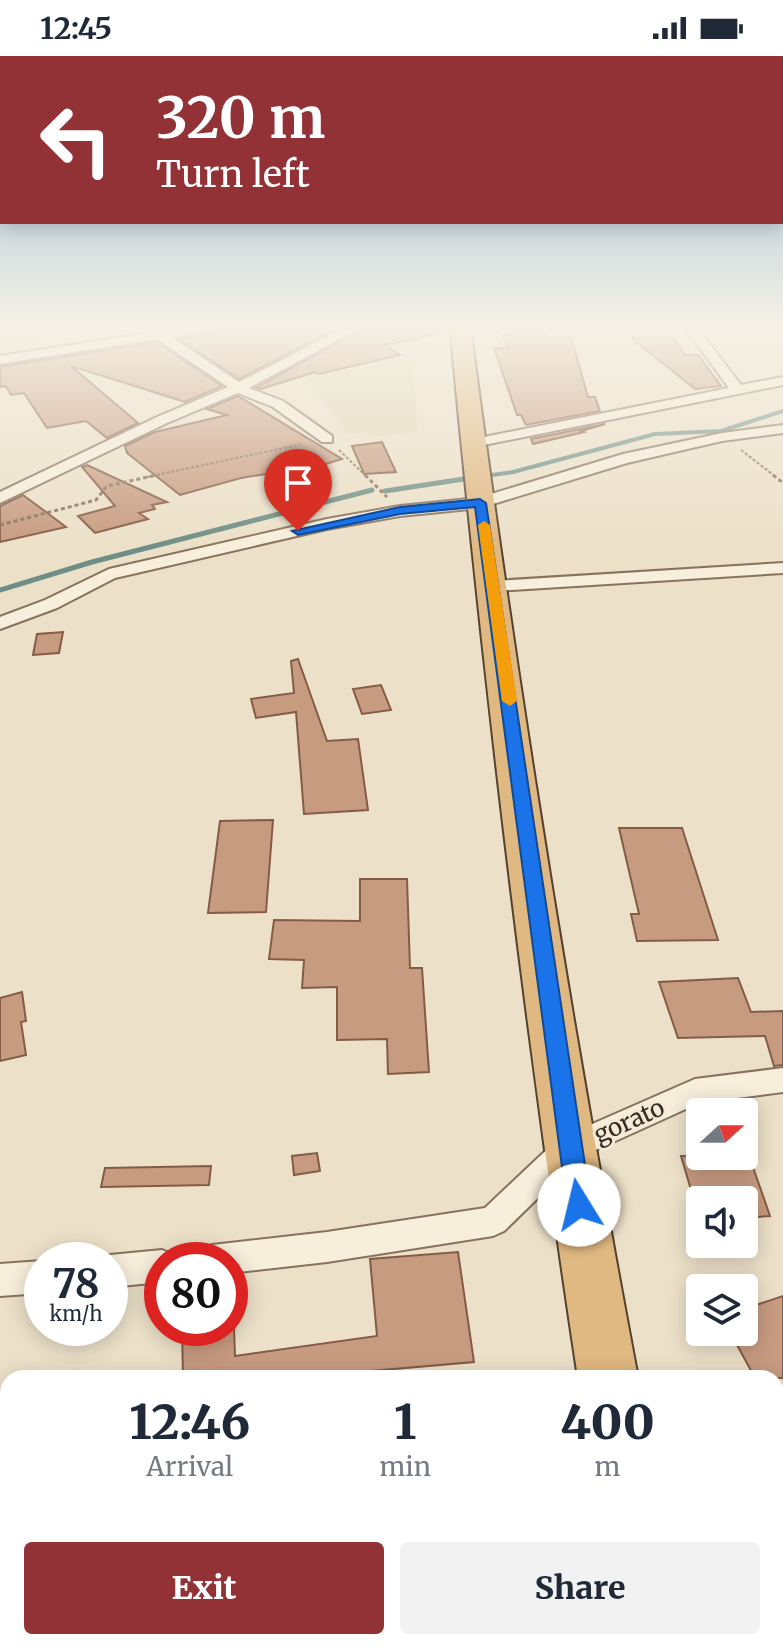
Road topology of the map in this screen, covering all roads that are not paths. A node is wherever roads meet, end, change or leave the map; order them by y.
1 (211, 399) edge
2 (266, 399) edge
3 (469, 399) edge
4 (699, 399) edge
5 (783, 429) edge
6 (327, 439) road end
7 (475, 448) junction
8 (0, 498) edge
9 (480, 499) junction
10 (783, 568) edge
11 (494, 586) junction
12 (0, 623) edge
13 (783, 1080) edge
14 (569, 1148) junction
15 (248, 1256) edge
16 (24, 1278) edge
17 (0, 1280) edge
18 (607, 1370) edge

1 - 8 street
2 - 6 street
3 - 7 highway
4 - 7 street
5 - 9 street
7 - 9 highway
9 - 11 highway
9 - 12 street
10 - 11 street
11 - 14 highway
13 - 14 street, gorato
14 - 15 street, gorato
14 - 18 highway
16 - 17 street

